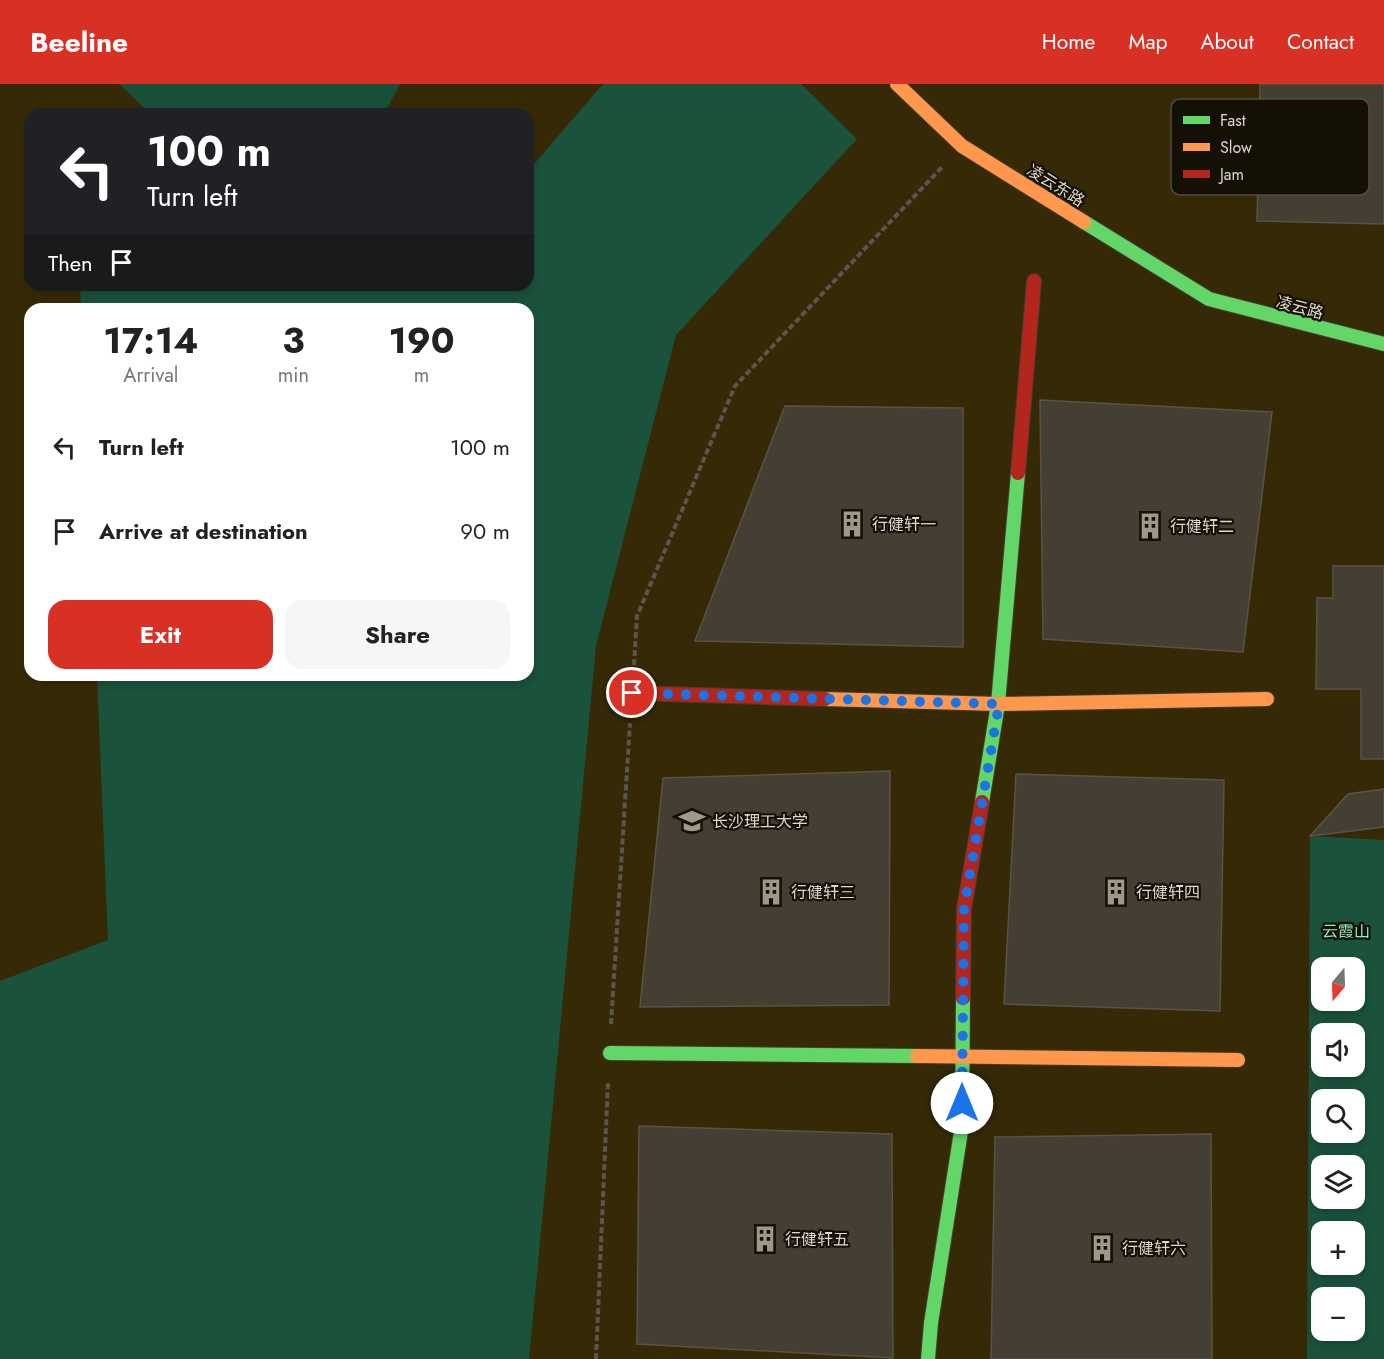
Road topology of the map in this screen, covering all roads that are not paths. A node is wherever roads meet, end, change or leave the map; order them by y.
1 (897, 84) edge
2 (1034, 281) dead end
3 (1209, 299) joint
4 (1384, 344) edge
5 (632, 693) dead end
6 (1267, 699) dead end
7 (999, 704) junction
8 (610, 1053) dead end
9 (963, 1057) junction
10 (1238, 1060) dead end
11 (928, 1359) edge

1 - 3 street, 凌云东路
2 - 7 street
3 - 4 street, 凌云路
5 - 7 street
6 - 7 street
7 - 9 street
8 - 9 street
9 - 10 street
9 - 11 street

